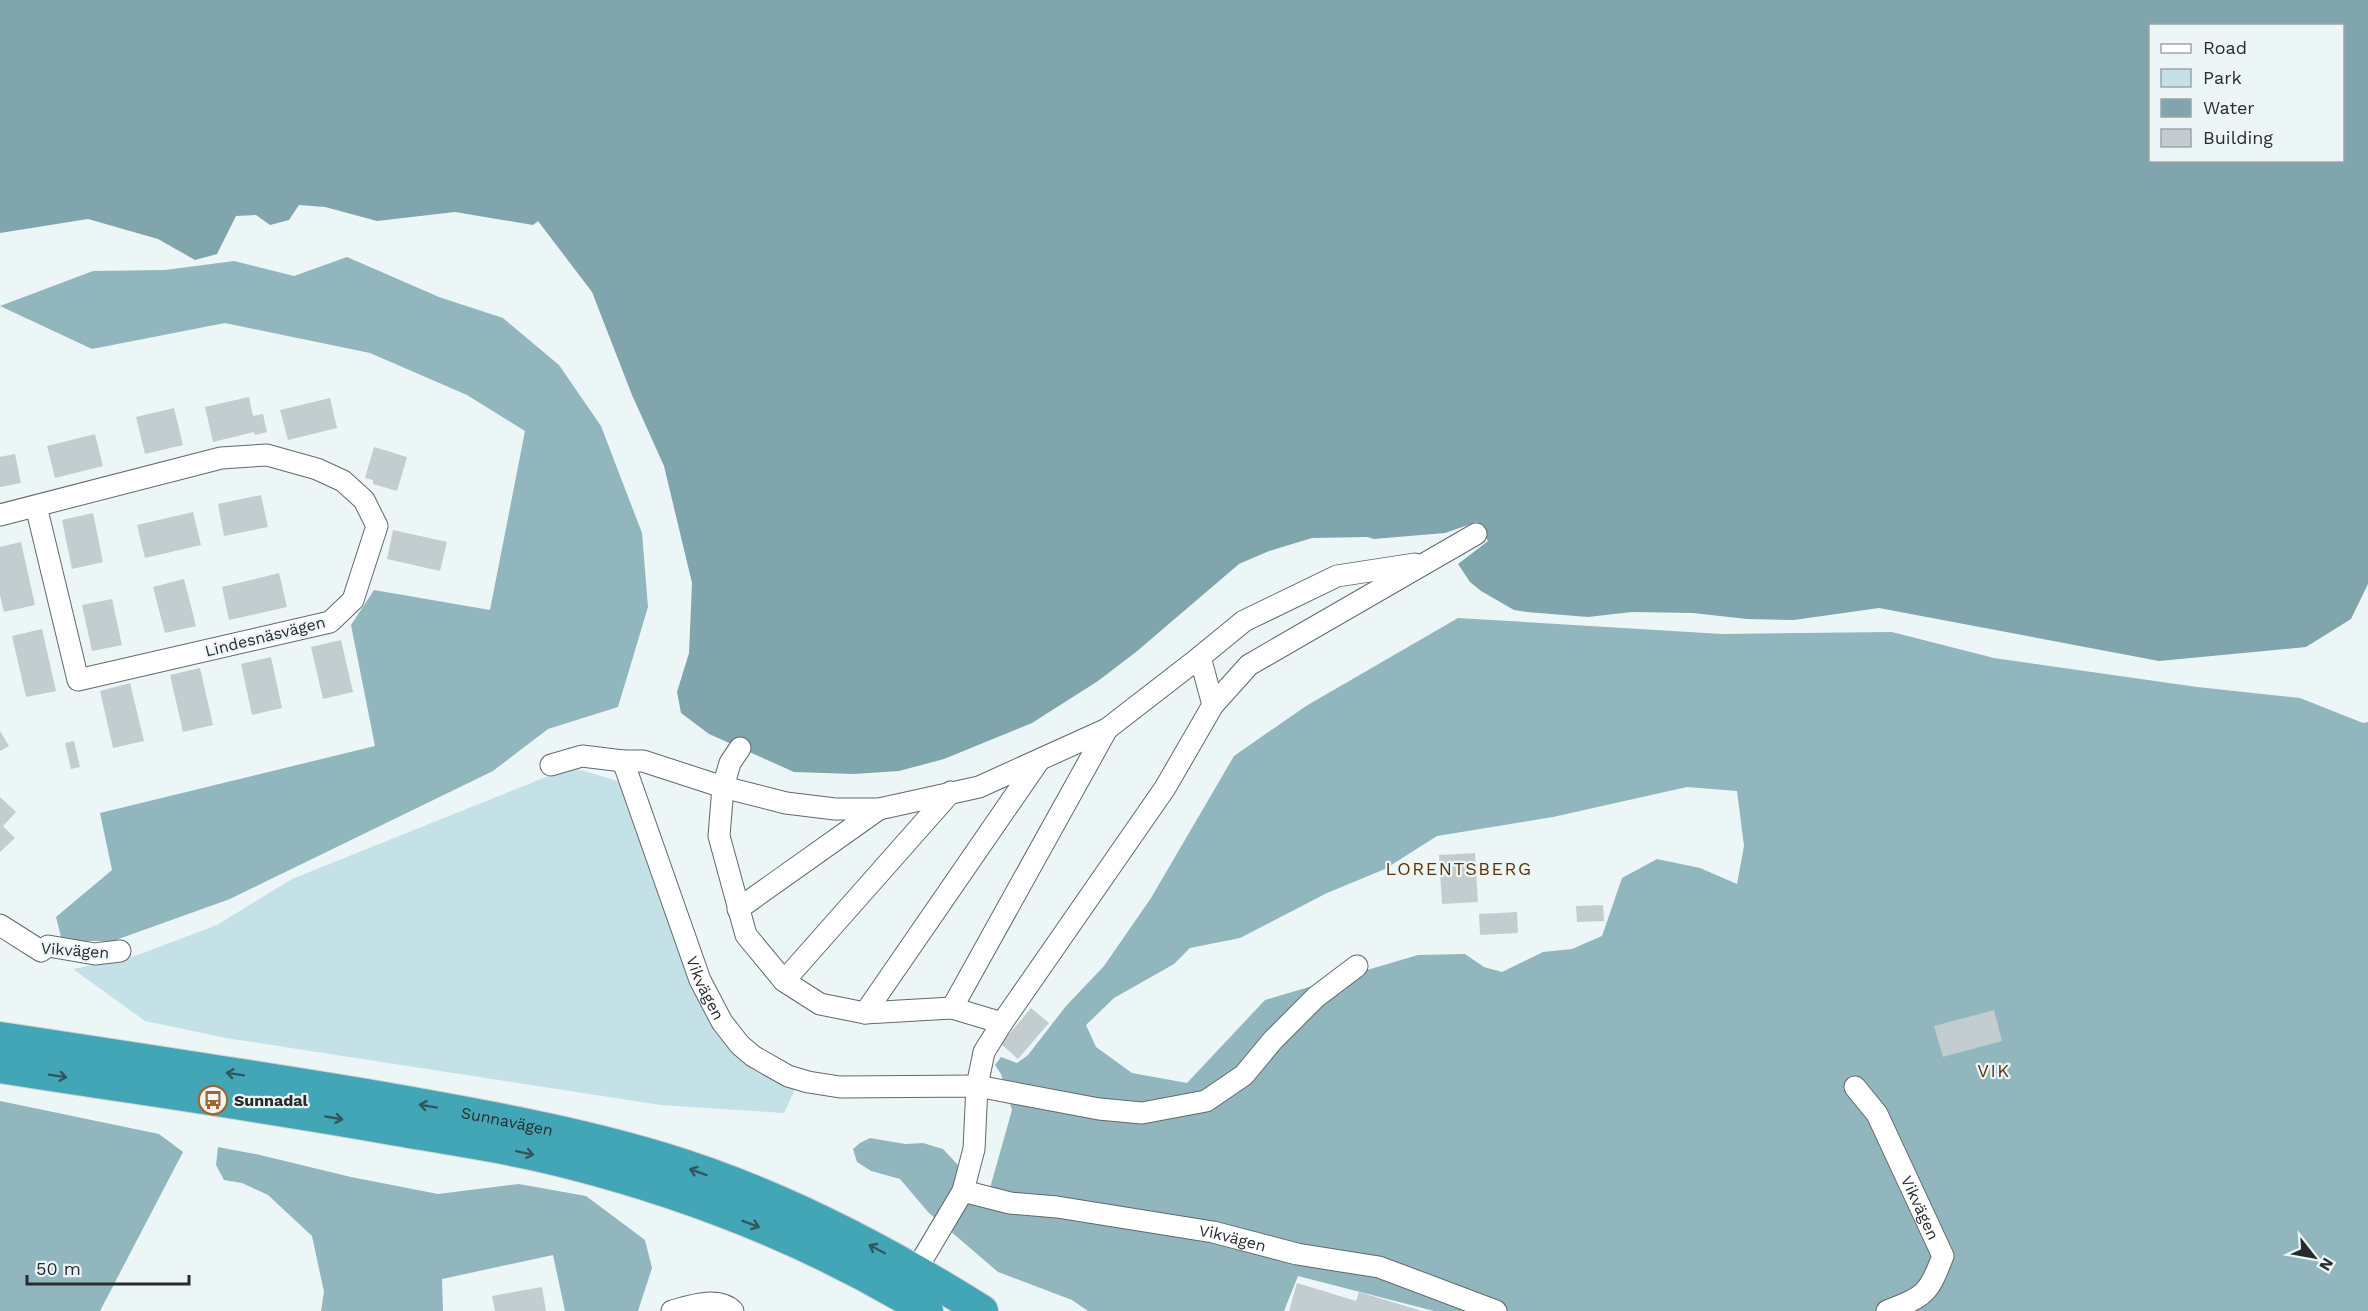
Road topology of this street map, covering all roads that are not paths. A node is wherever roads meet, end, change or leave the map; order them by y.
1 (36, 506) junction
2 (0, 515) edge
3 (1476, 534) dead end
4 (1429, 562) junction
5 (1200, 657) junction
6 (1213, 705) junction
7 (1107, 729) junction
8 (740, 748) dead end
9 (623, 761) junction
10 (1038, 761) junction
11 (551, 765) dead end
12 (723, 787) junction
13 (951, 792) junction
14 (879, 809) junction
15 (738, 909) junction
16 (0, 925) edge
17 (120, 951) dead end
18 (1357, 966) dead end
19 (784, 981) junction
20 (952, 1008) junction
21 (865, 1014) junction
22 (1002, 1023) junction
23 (0, 1038) edge
24 (0, 1067) edge
25 (977, 1086) junction
26 (1855, 1087) dead end
27 (963, 1191) junction
28 (916, 1270) junction
29 (672, 1311) edge
30 (733, 1311) edge
31 (927, 1311) edge
32 (982, 1311) edge
33 (1496, 1311) edge
34 (1887, 1311) edge

1 - 1 street, Lindesnäsvägen
1 - 2 street, Lindesnäsvägen
3 - 4 street
4 - 5 street
4 - 6 street
5 - 6 street
5 - 7 street
6 - 22 street
7 - 10 street
7 - 20 street
8 - 12 street
9 - 11 street
9 - 12 street
9 - 25 street, Vikvägen
10 - 13 street
10 - 21 street
12 - 14 street
12 - 15 street
13 - 14 street
13 - 19 street
14 - 15 street
15 - 19 street
16 - 17 street, Vikvägen
18 - 25 street, Vikvägen
19 - 21 street
20 - 21 street
20 - 22 street
22 - 25 street
28 -> 23 highway, Sunnavägen
24 -> 31 highway, Sunnavägen
25 - 27 street
26 - 34 street, Vikvägen
27 - 28 street
27 - 33 street, Vikvägen
28 - 32 highway, Sunnavägen
29 - 30 street

